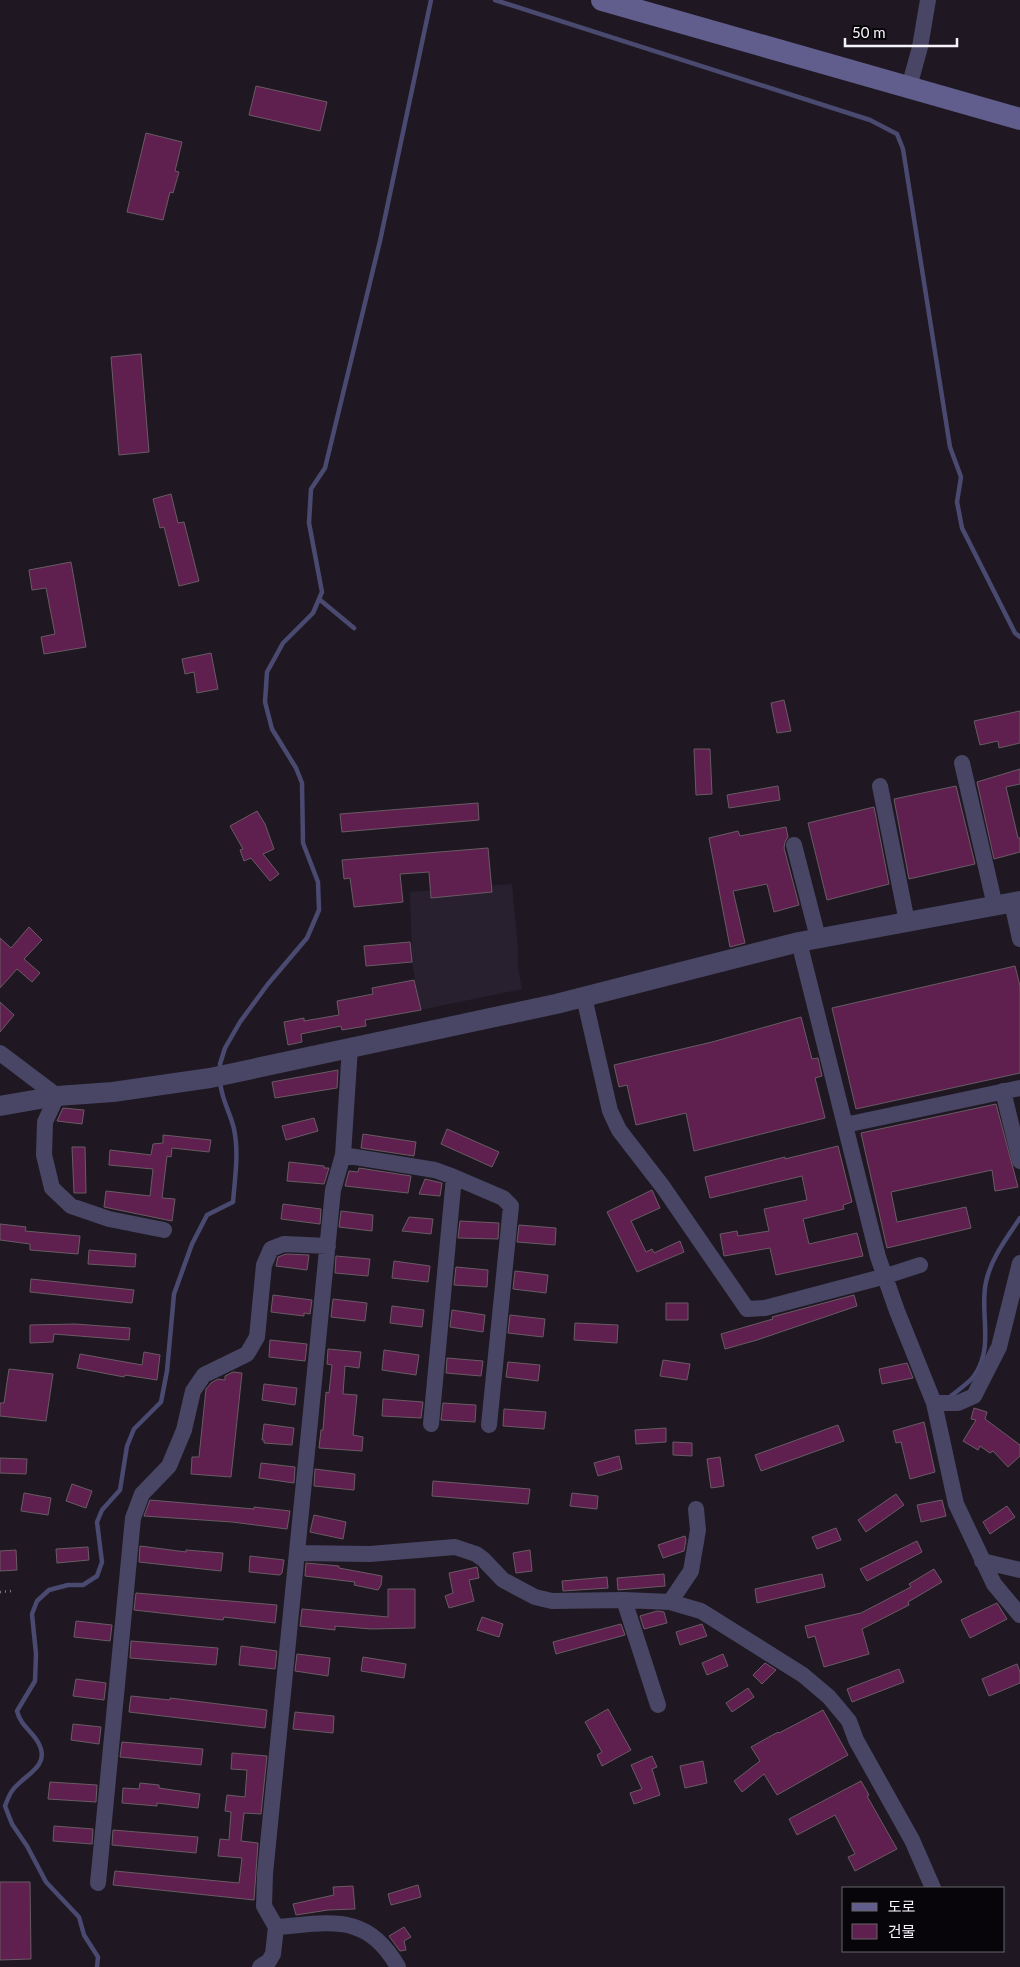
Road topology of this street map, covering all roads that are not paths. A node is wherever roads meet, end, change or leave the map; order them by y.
1 (602, 0) edge
2 (928, 0) edge
3 (909, 87) junction
4 (1020, 119) edge
5 (962, 764) dead end
6 (880, 786) dead end
7 (794, 845) dead end
8 (1009, 903) edge
9 (907, 922) junction
10 (1020, 938) edge
11 (808, 940) junction
12 (571, 1000) junction
13 (350, 1047) junction
14 (0, 1053) edge
15 (1020, 1088) edge
16 (1003, 1092) junction
17 (57, 1096) junction
18 (0, 1106) edge
19 (845, 1125) junction
20 (343, 1155) junction
21 (1020, 1161) edge
22 (454, 1177) junction
23 (164, 1230) dead end
24 (328, 1246) junction
25 (1020, 1264) edge
26 (920, 1265) dead end
27 (886, 1276) junction
28 (934, 1403) junction
29 (431, 1424) dead end
30 (489, 1425) dead end
31 (696, 1509) dead end
32 (298, 1552) junction
33 (982, 1561) junction
34 (1020, 1570) edge
35 (624, 1600) junction
36 (670, 1602) junction
37 (1020, 1615) edge
38 (658, 1705) dead end
39 (98, 1883) dead end
40 (933, 1887) edge
41 (276, 1927) junction
42 (260, 1967) edge
43 (398, 1967) edge

1 - 3 main road
2 - 3 street
3 - 4 main road
5 - 8 street
6 - 9 street
7 - 11 street
8 - 9 street
8 - 10 street
9 - 11 street
11 - 12 street
11 - 19 street
12 - 13 street
12 - 27 street
13 - 17 street
13 - 20 street
14 - 17 street
15 - 16 street
16 - 19 street
16 - 21 street
17 - 18 street
17 - 23 street
19 - 27 street
20 - 22 street
20 - 24 street
22 - 29 street
22 - 30 street
24 - 32 street
24 - 39 street
25 - 28 street
26 - 27 street
27 - 28 street
28 - 33 street
31 - 36 street
32 - 35 street
32 - 41 street
33 - 34 street
33 - 37 street
35 - 36 street
35 - 38 street
36 - 40 street
41 - 42 street
41 - 43 street

